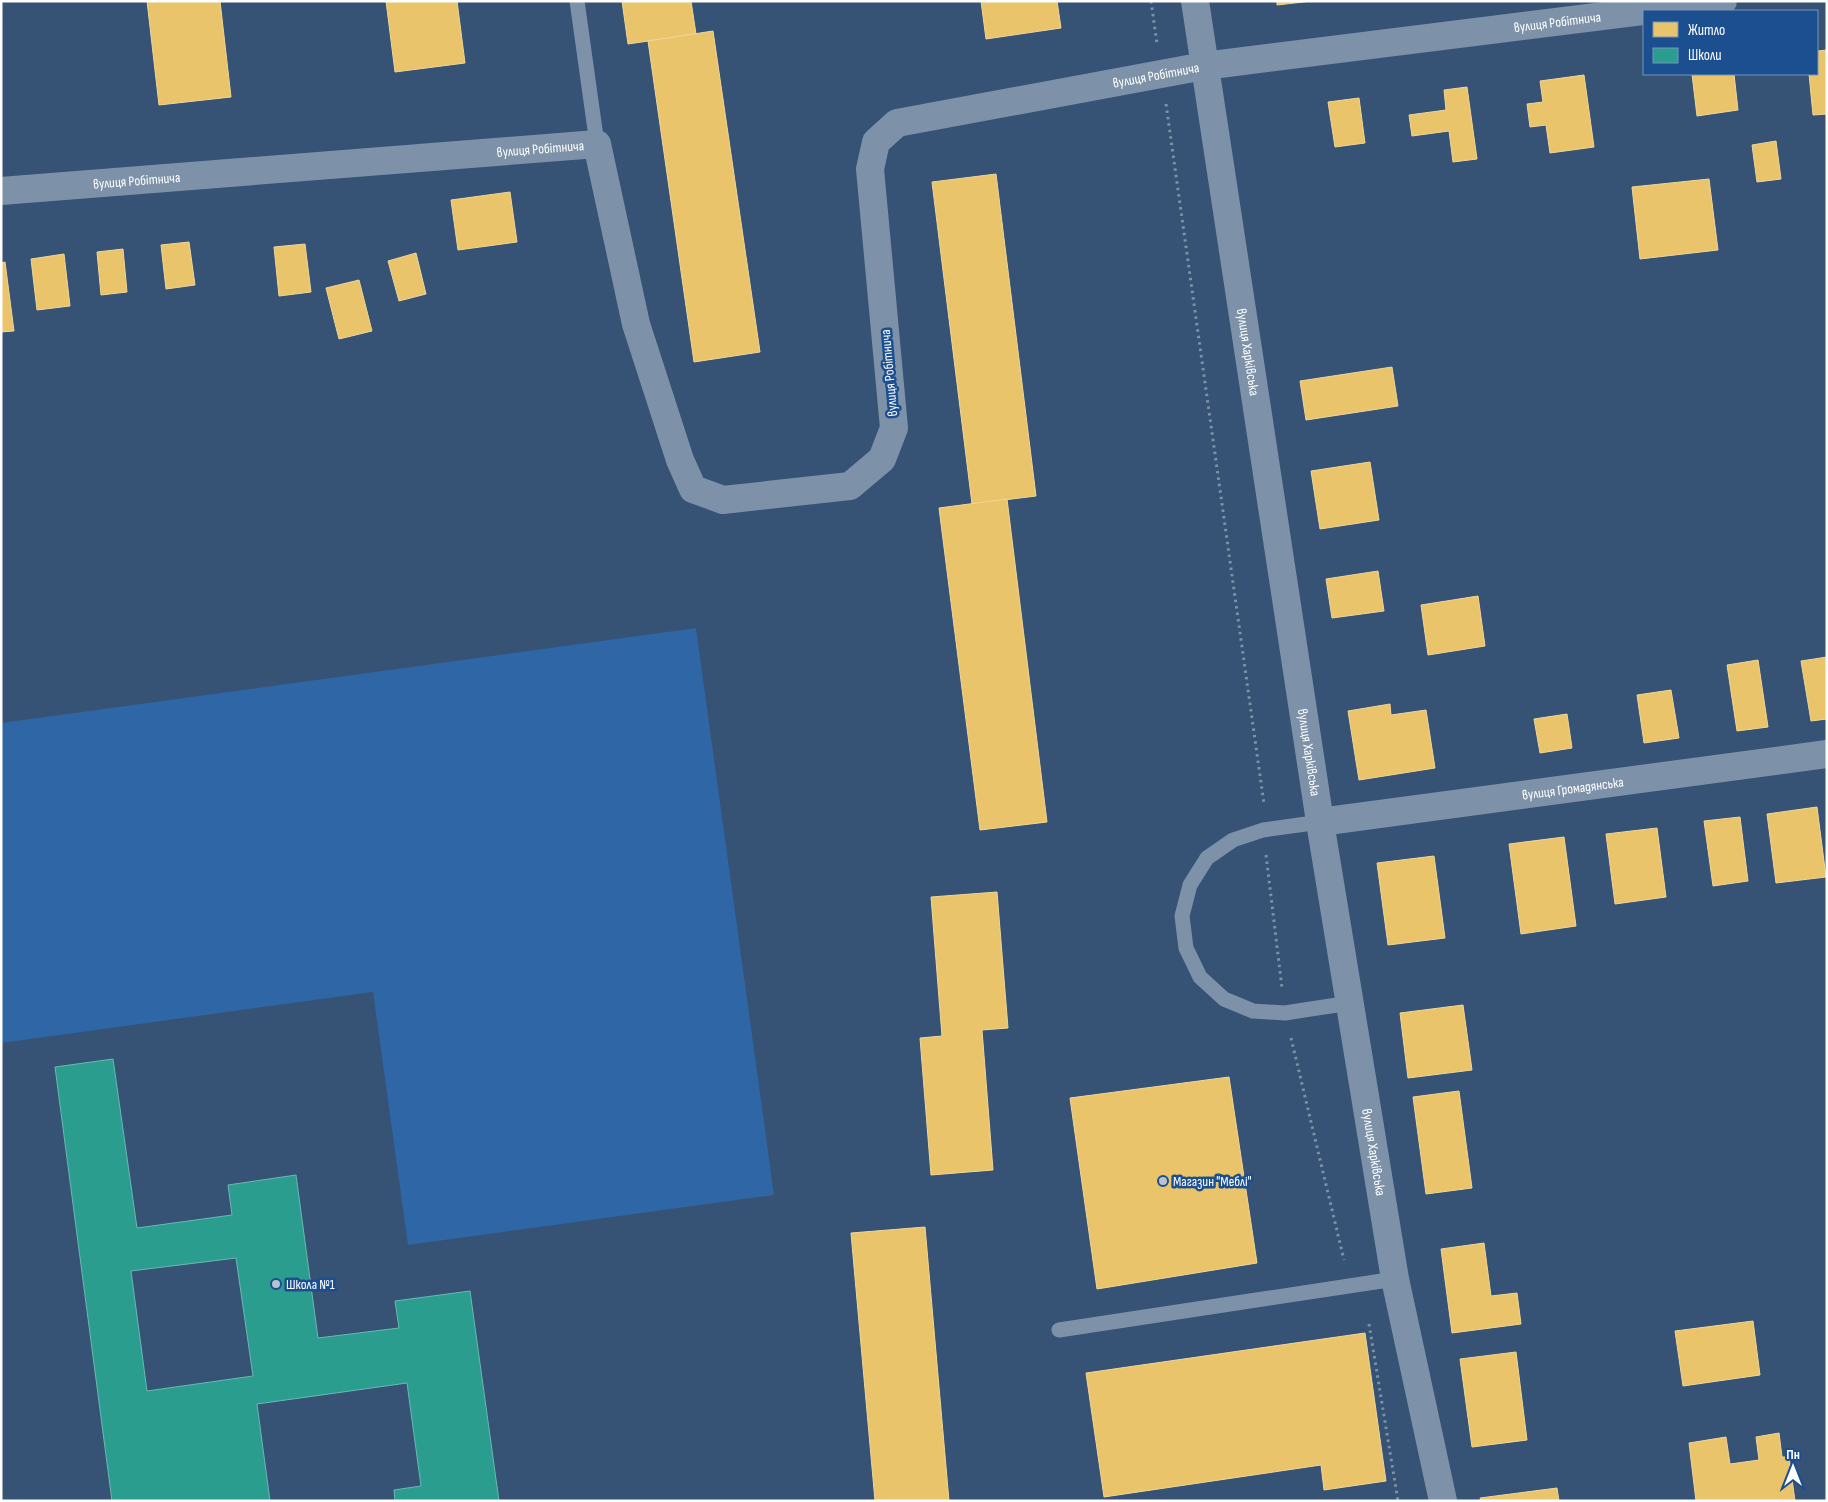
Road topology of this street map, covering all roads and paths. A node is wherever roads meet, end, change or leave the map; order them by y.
1 (577, 1) edge
2 (1152, 1) edge
3 (1195, 1) edge
4 (1723, 1) edge
5 (1651, 10) edge
6 (1643, 11) edge
7 (1204, 66) junction
8 (1162, 73) junction
9 (597, 144) junction
10 (1, 191) edge
11 (1827, 754) edge
12 (1320, 822) junction
13 (1263, 830) junction
14 (1350, 1004) junction
15 (1285, 1013) junction
16 (1395, 1279) junction
17 (1354, 1285) junction
18 (1059, 1330) dead end
19 (1398, 1501) edge
20 (1443, 1501) edge

1 - 9 lane
2 - 8 path
3 - 7 street, вулиця Харківська
4 - 5 street, вулиця Робітнича
6 - 7 street, вулиця Робітнича
7 - 8 street, вулиця Робітнича
7 - 12 street, вулиця Харківська
8 - 9 street, вулиця Робітнича
8 - 13 path
9 - 10 street, вулиця Робітнича
11 - 12 street, вулиця Громадянська
12 - 13 lane
12 - 14 street, вулиця Харківська
13 - 15 path
13 - 15 lane
14 - 15 lane
14 - 16 street, вулиця Харківська
15 - 17 path
16 - 17 lane
16 - 20 street, вулиця Харківська
17 - 18 lane
17 - 19 path

